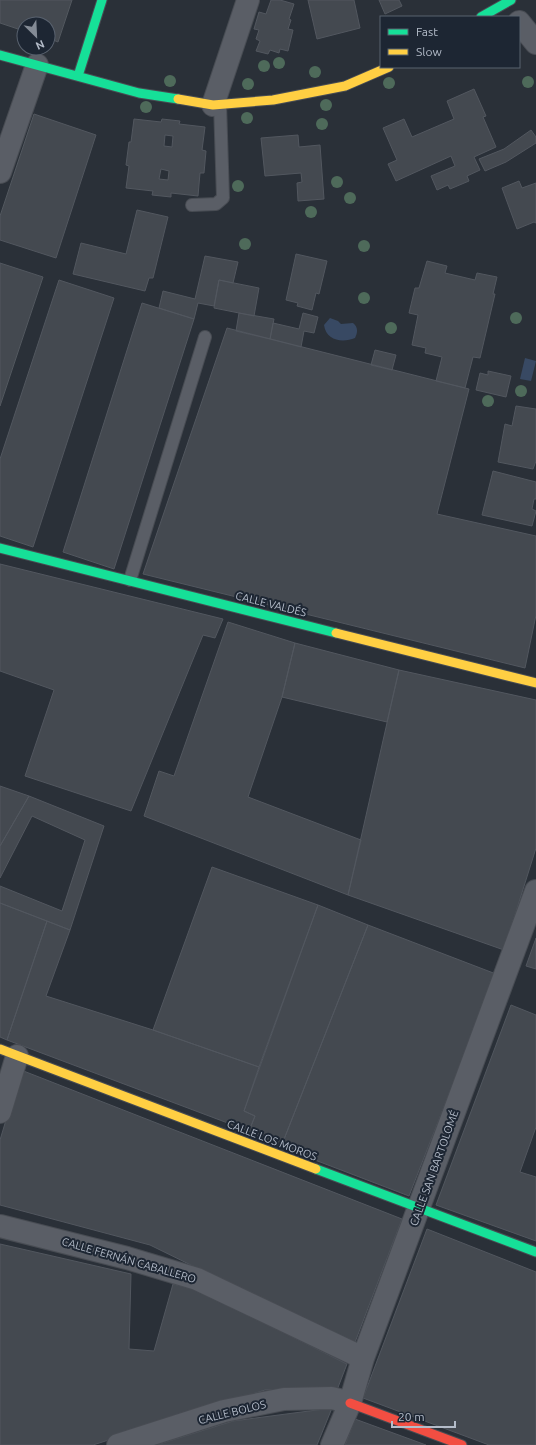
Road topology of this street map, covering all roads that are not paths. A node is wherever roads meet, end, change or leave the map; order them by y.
1 (102, 0) edge
2 (248, 0) edge
3 (508, 5) edge
4 (483, 16) edge
5 (520, 23) edge
6 (536, 43) edge
7 (0, 55) edge
8 (37, 65) junction
9 (387, 68) edge
10 (78, 76) junction
11 (217, 105) junction
12 (0, 172) edge
13 (192, 205) dead end
14 (205, 337) dead end
15 (0, 548) edge
16 (130, 580) junction
17 (536, 683) edge
18 (536, 891) edge
19 (8, 1052) edge
20 (0, 1112) edge
21 (419, 1209) junction
22 (0, 1226) edge
23 (536, 1252) edge
24 (363, 1358) junction
25 (350, 1403) junction
26 (118, 1445) edge
27 (332, 1445) edge
28 (462, 1445) edge

1 - 10 street
2 - 11 street
3 - 4 street
5 - 6 street
7 - 8 street
8 - 10 street
8 - 12 street
9 - 11 street
10 - 11 street
11 - 13 lane
14 - 16 lane
15 - 16 street, CALLE VALDÉS
16 - 17 street, CALLE VALDÉS
18 - 21 street, CALLE SAN BARTOLOMÉ
19 - 20 street
19 - 21 street, CALLE LOS MOROS
21 - 23 street, CALLE LOS MOROS
21 - 24 street, CALLE SAN BARTOLOMÉ
22 - 24 street, CALLE FERNÁN CABALLERO
24 - 25 street, CALLE SAN BARTOLOMÉ
25 - 26 street, CALLE BOLOS
25 - 27 street, CALLE SAN BARTOLOMÉ
25 - 28 street

